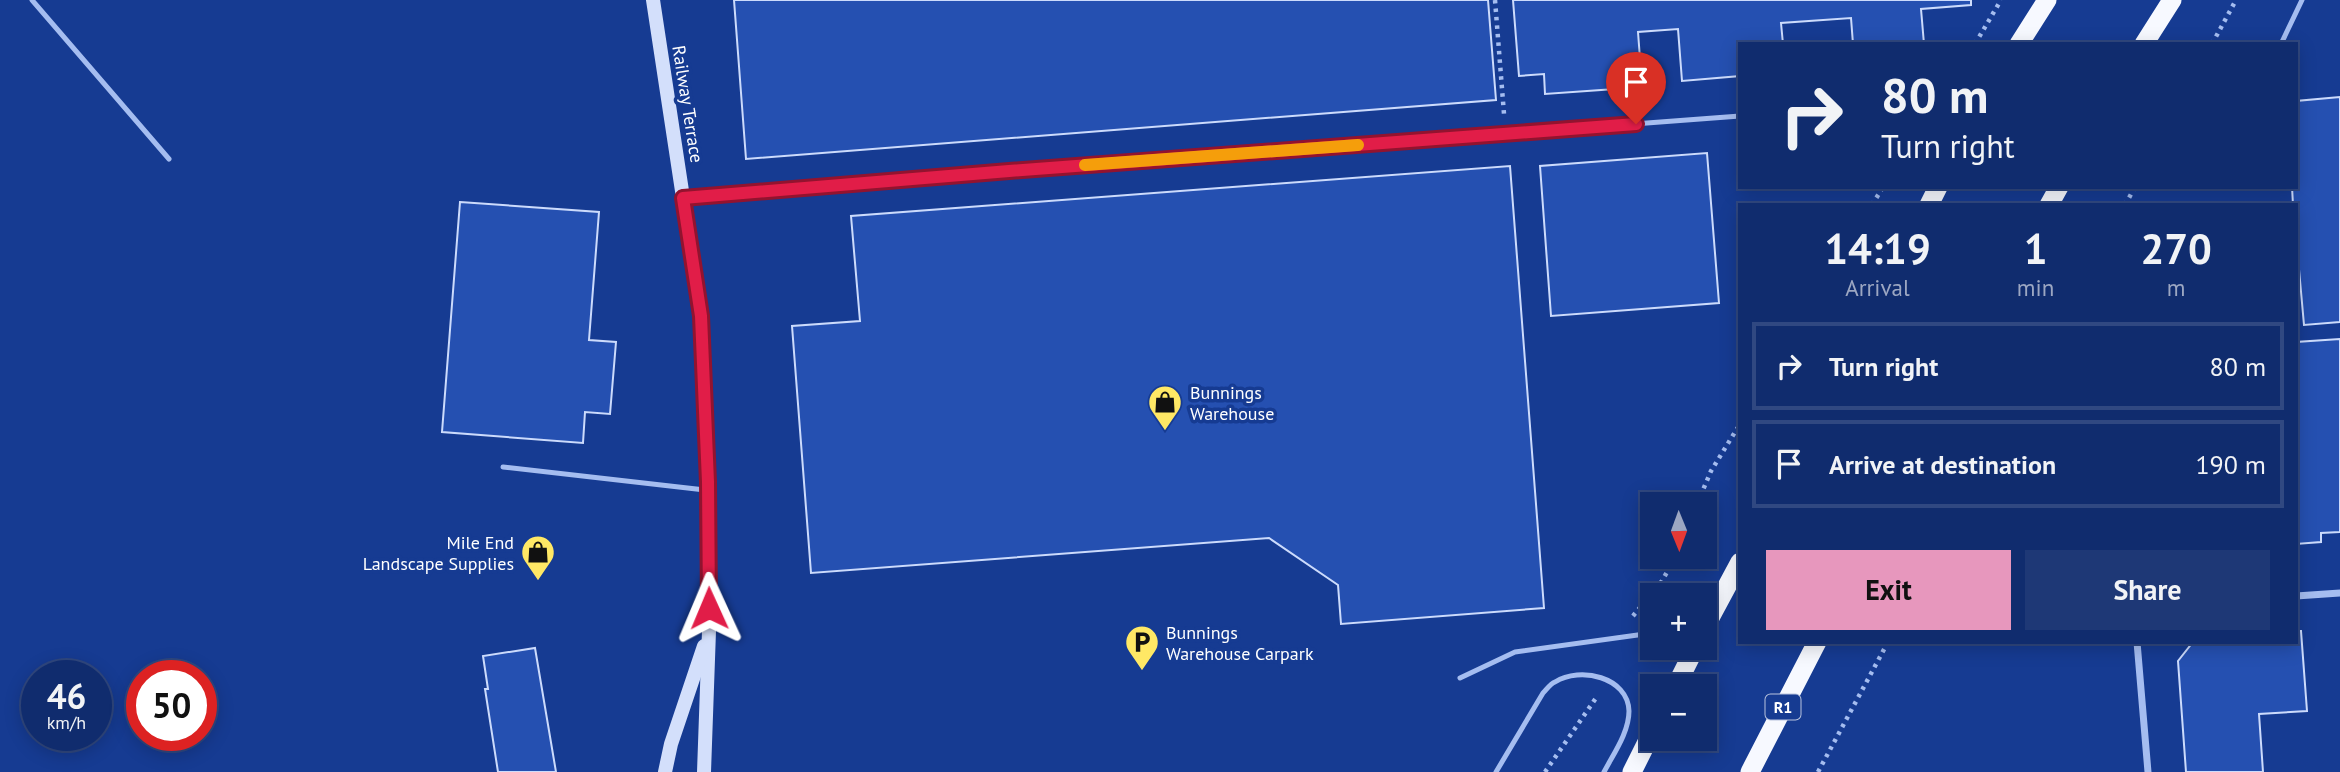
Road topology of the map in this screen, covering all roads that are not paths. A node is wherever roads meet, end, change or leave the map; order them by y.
1 (32, 0) edge
2 (653, 0) edge
3 (2048, 0) edge
4 (2172, 0) edge
5 (2302, 0) edge
6 (2020, 42) edge
7 (2145, 42) edge
8 (2282, 42) edge
9 (1738, 116) edge
10 (169, 159) dead end
11 (683, 198) junction
12 (503, 467) dead end
13 (708, 491) junction
14 (1738, 565) edge
15 (2340, 593) edge
16 (2298, 596) edge
17 (1717, 599) edge
18 (709, 631) junction
19 (1640, 634) edge
20 (1816, 644) edge
21 (2137, 644) edge
22 (1460, 678) dead end
23 (1642, 751) edge
24 (664, 772) edge
25 (704, 772) edge
26 (1496, 772) edge
27 (1604, 772) edge
28 (1632, 772) edge
29 (1750, 772) edge
30 (2148, 772) edge

1 - 10 lane
2 - 11 main road, Railway Terrace
3 - 6 highway
4 - 7 highway
5 - 8 lane
9 - 11 lane
11 - 13 main road, Railway Terrace
12 - 13 lane
13 - 18 main road, Railway Terrace
14 - 17 highway
15 - 16 street
18 - 24 main road, Railway Terrace
18 - 25 main road, Railway Terrace
19 - 22 lane
20 - 29 highway, R1
21 - 30 street
23 - 28 highway
26 - 27 lane

